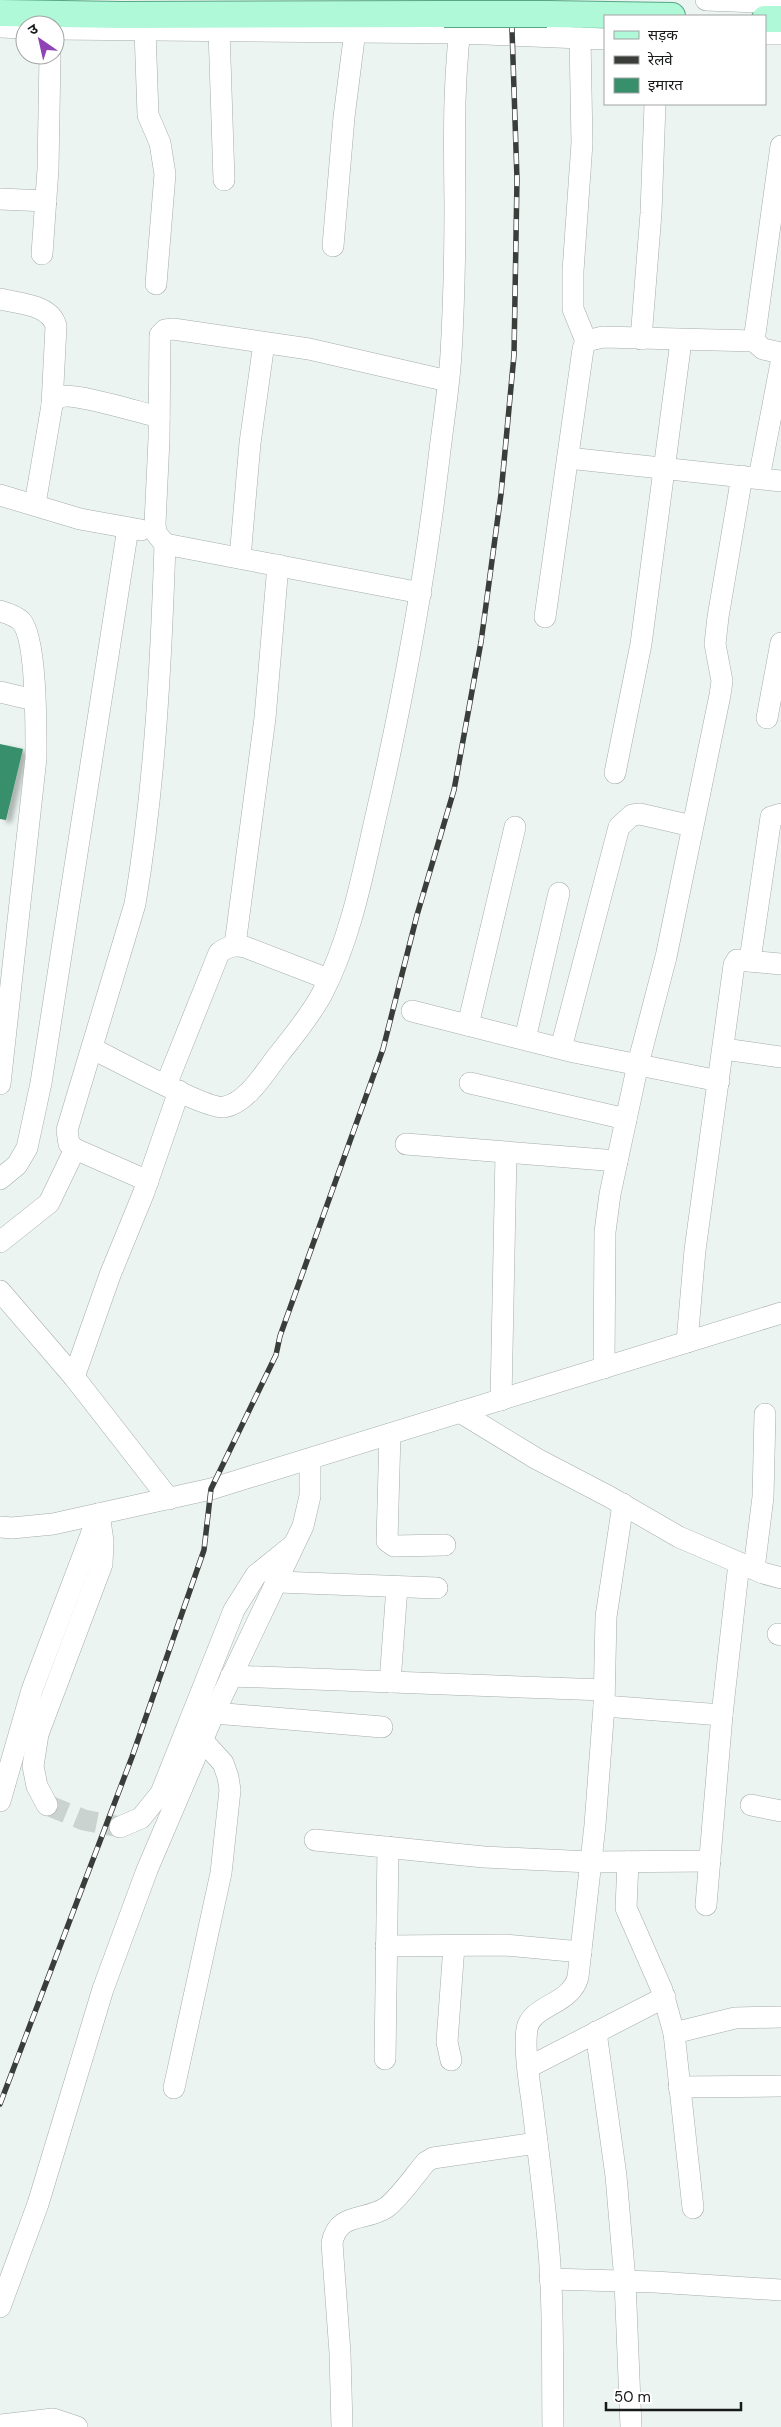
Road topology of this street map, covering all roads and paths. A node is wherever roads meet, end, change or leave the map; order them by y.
1 (706, 0) edge
2 (781, 3) edge
3 (756, 7) edge
4 (0, 13) edge
5 (610, 15) edge
6 (456, 16) edge
7 (781, 19) edge
8 (0, 27) edge
9 (15, 28) edge
10 (65, 29) edge
11 (145, 30) junction
12 (219, 30) junction
13 (355, 31) junction
14 (766, 34) edge
15 (781, 34) edge
16 (580, 38) junction
17 (604, 38) edge
18 (50, 65) edge
19 (655, 105) edge
20 (781, 146) edge
21 (224, 180) dead end
22 (0, 199) edge
23 (46, 201) junction
24 (333, 246) dead end
25 (42, 254) dead end
26 (156, 284) dead end
27 (0, 299) edge
28 (641, 338) junction
29 (586, 341) junction
30 (681, 341) junction
31 (754, 341) junction
32 (264, 344) junction
33 (781, 353) edge
34 (781, 363) edge
35 (448, 381) junction
36 (52, 405) junction
37 (159, 417) junction
38 (568, 458) junction
39 (665, 468) junction
40 (751, 477) junction
41 (781, 481) edge
42 (0, 495) edge
43 (35, 504) junction
44 (128, 528) junction
45 (160, 538) junction
46 (240, 558) junction
47 (278, 565) junction
48 (421, 593) junction
49 (0, 611) edge
50 (545, 617) dead end
51 (781, 642) edge
52 (0, 692) edge
53 (34, 700) junction
54 (767, 718) dead end
55 (614, 773) dead end
56 (781, 814) edge
57 (692, 826) junction
58 (515, 827) dead end
59 (559, 893) dead end
60 (235, 945) junction
61 (750, 960) junction
62 (781, 964) edge
63 (328, 979) junction
64 (412, 1011) dead end
65 (468, 1025) junction
66 (525, 1039) junction
67 (561, 1048) junction
68 (93, 1049) junction
69 (724, 1050) junction
70 (781, 1057) edge
71 (638, 1064) junction
72 (719, 1081) junction
73 (470, 1083) dead end
74 (0, 1084) edge
75 (172, 1088) junction
76 (626, 1119) junction
77 (406, 1144) dead end
78 (75, 1148) junction
79 (506, 1154) junction
80 (617, 1161) junction
81 (0, 1179) edge
82 (148, 1181) junction
83 (0, 1242) edge
84 (0, 1292) edge
85 (781, 1313) edge
86 (687, 1342) junction
87 (604, 1368) junction
88 (74, 1377) junction
89 (501, 1400) junction
90 (460, 1412) junction
91 (765, 1414) dead end
92 (390, 1434) junction
93 (310, 1459) junction
94 (169, 1499) junction
95 (623, 1504) junction
96 (99, 1514) junction
97 (0, 1527) edge
98 (294, 1544) junction
99 (445, 1545) dead end
100 (746, 1566) junction
101 (781, 1578) edge
102 (278, 1582) junction
103 (397, 1587) junction
104 (437, 1588) dead end
105 (231, 1676) junction
106 (390, 1682) junction
107 (604, 1698) junction
108 (214, 1713) junction
109 (722, 1715) junction
110 (382, 1727) dead end
111 (202, 1740) junction
112 (0, 1801) edge
113 (47, 1805) tunnel mouth
114 (751, 1805) dead end
115 (781, 1811) edge
116 (120, 1827) tunnel mouth
117 (315, 1840) dead end
118 (388, 1848) junction
119 (710, 1861) junction
120 (590, 1862) junction
121 (628, 1862) junction
122 (706, 1905) dead end
123 (386, 1946) junction
124 (454, 1946) junction
125 (581, 1952) junction
126 (665, 1997) junction
127 (781, 2017) edge
128 (596, 2032) junction
129 (674, 2032) junction
130 (385, 2059) dead end
131 (451, 2060) dead end
132 (529, 2067) junction
133 (781, 2086) edge
134 (680, 2087) junction
135 (174, 2088) dead end
136 (537, 2143) junction
137 (693, 2208) dead end
138 (550, 2279) junction
139 (625, 2281) junction
140 (781, 2290) edge
141 (0, 2307) edge
142 (0, 2425) edge
143 (77, 2427) edge
144 (342, 2427) edge
145 (553, 2427) edge
146 (631, 2427) edge

1 - 3 street
2 - 3 street
3 - 7 main road
4 - 6 main road
5 - 6 main road, bridge
6 - 13 street
6 - 16 street
6 - 35 street
8 - 9 street
10 - 11 street
11 - 12 street
11 - 26 street
12 - 13 street
12 - 21 street
13 - 24 street
14 - 15 street
16 - 17 street
16 - 29 street
18 - 23 street
19 - 28 street
20 - 31 street
22 - 23 street
23 - 25 street
27 - 36 street
28 - 29 street
28 - 30 street
29 - 38 street
30 - 31 street
30 - 39 street
31 - 33 street
32 - 35 street
32 - 37 street
32 - 46 street
34 - 40 street
35 - 48 street
36 - 37 street
36 - 43 street
37 - 45 street
38 - 39 street
38 - 50 street
39 - 40 street
39 - 55 street
40 - 41 street
40 - 57 street
42 - 43 street
43 - 44 street
44 - 45 street
44 - 81 street
45 - 46 street
45 - 68 street
46 - 47 street
47 - 48 street
47 - 60 street
48 - 63 street
49 - 53 street
51 - 54 street
52 - 53 street
53 - 74 street
56 - 61 street
57 - 67 street
57 - 71 street
58 - 65 street
59 - 66 street
60 - 63 street
60 - 75 street
61 - 62 street
61 - 69 street
63 - 75 street
64 - 65 street
65 - 66 street
66 - 67 street
67 - 71 street
68 - 75 street
68 - 78 street
69 - 70 street
69 - 72 street
71 - 72 street
71 - 76 street
72 - 86 street
73 - 76 street
75 - 82 street
76 - 80 street
77 - 79 street
78 - 82 street
78 - 83 street
79 - 80 street
79 - 89 street
80 - 87 street
82 - 88 street
84 - 88 street
85 - 86 street
86 - 87 street
87 - 89 street
88 - 94 street
89 - 90 street
90 - 92 street
90 - 95 street
91 - 100 street
92 - 93 street
92 - 99 street
93 - 94 street
93 - 98 street
94 - 96 street
95 - 100 street
95 - 107 street
96 - 97 street
96 - 112 street
96 - 113 street
98 - 102 street
98 - 116 street
100 - 101 street
100 - 109 street
102 - 103 street
102 - 105 street
103 - 104 street
103 - 106 street
105 - 106 street
105 - 108 street
106 - 107 street
107 - 109 street
107 - 120 street
108 - 110 street
108 - 111 street
109 - 119 street
111 - 135 street
111 - 141 street
114 - 115 street
117 - 118 street
118 - 120 street
118 - 123 street
119 - 121 street
119 - 122 street
120 - 121 street
120 - 125 street
121 - 126 street
123 - 124 street
123 - 130 street
124 - 125 street
124 - 131 street
125 - 132 street
126 - 128 street
126 - 129 street
127 - 129 street
128 - 132 street
128 - 139 street
129 - 134 street
132 - 136 street
133 - 134 street
134 - 137 street
136 - 138 street
136 - 144 street
138 - 139 street
138 - 145 street
139 - 140 street
139 - 146 street
142 - 143 street

